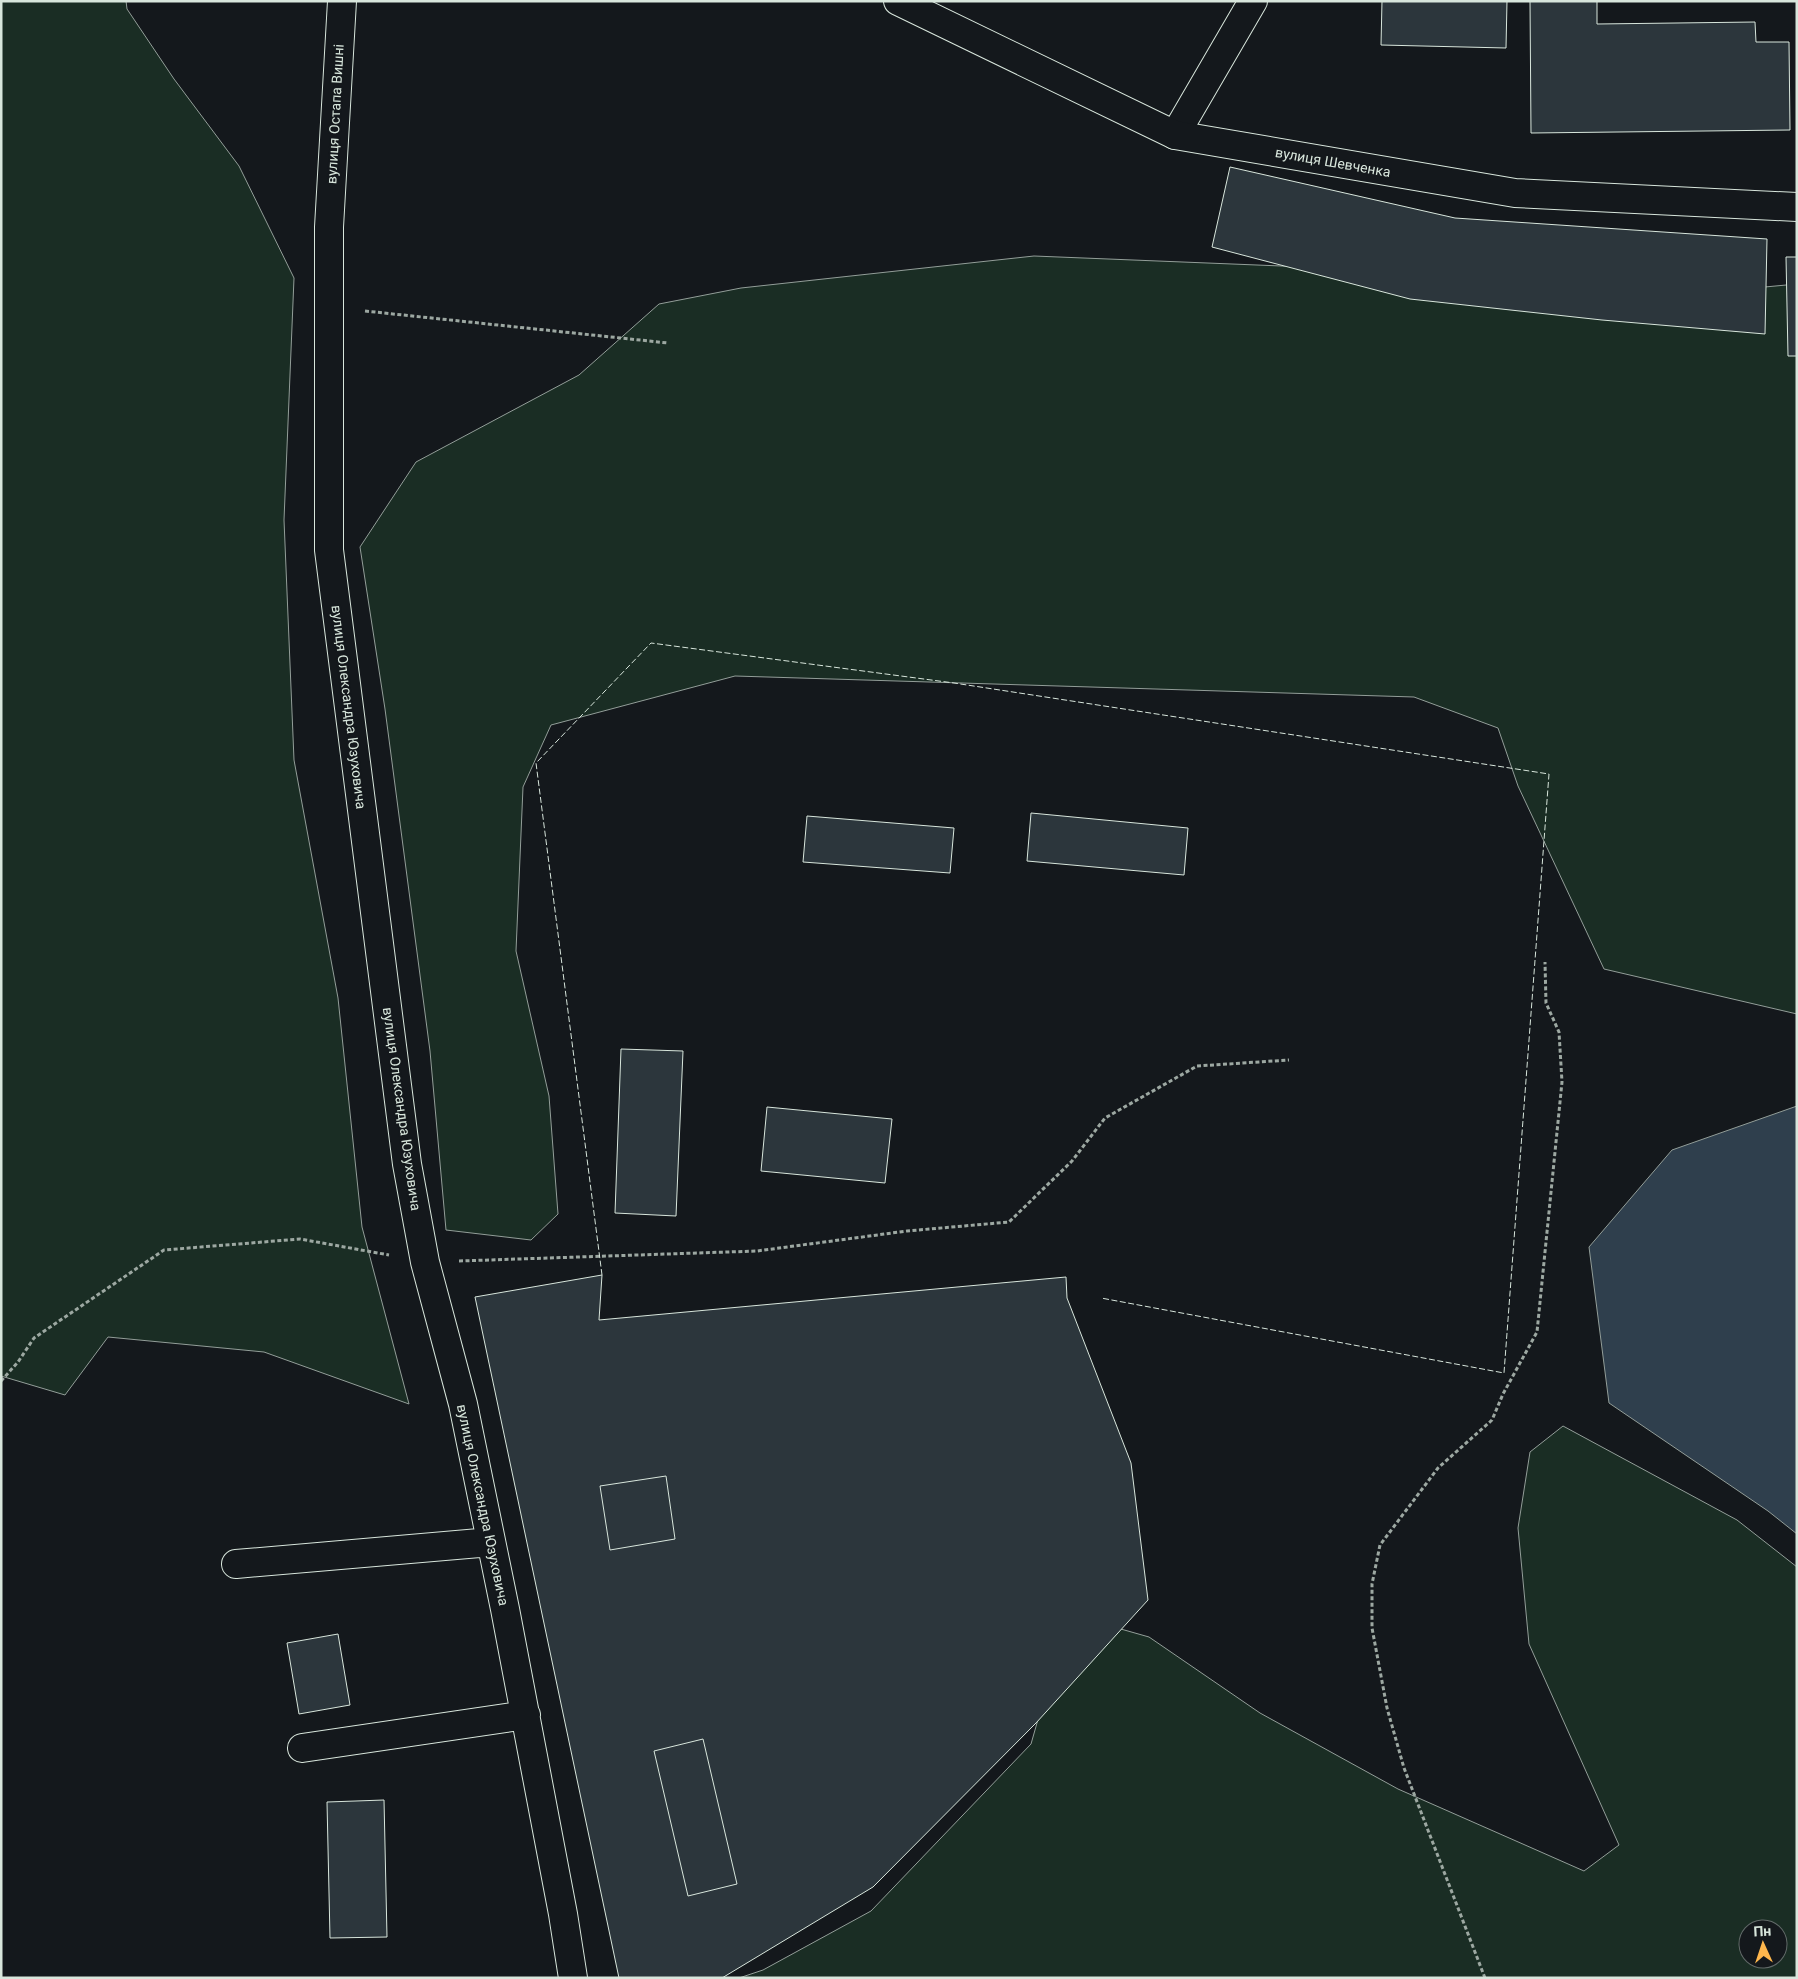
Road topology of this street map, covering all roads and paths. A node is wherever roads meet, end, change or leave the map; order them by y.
1 (342, 1) edge
2 (898, 1) edge
3 (1253, 1) edge
4 (1175, 135) junction
5 (1797, 207) edge
6 (329, 227) joint
7 (329, 307) junction
8 (668, 343) dead end
9 (1545, 962) dead end
10 (1289, 1060) dead end
11 (425, 1262) junction
12 (1, 1381) edge
13 (491, 1542) junction
14 (236, 1564) dead end
15 (526, 1715) junction
16 (302, 1748) dead end
17 (573, 1978) edge
18 (1485, 1978) edge

1 - 6 street, вулиця Остапа Вишні
2 - 4 street, вулиця Шевченка
3 - 4 street
4 - 5 street, вулиця Шевченка
6 - 7 street, вулиця Олександра Юзуховича
7 - 8 path
7 - 11 street, вулиця Олександра Юзуховича
9 - 18 path
10 - 11 path
11 - 12 path
11 - 13 street, вулиця Олександра Юзуховича
13 - 14 street
13 - 15 street, вулиця Олександра Юзуховича
15 - 16 street
15 - 17 street, вулиця Олександра Юзуховича

